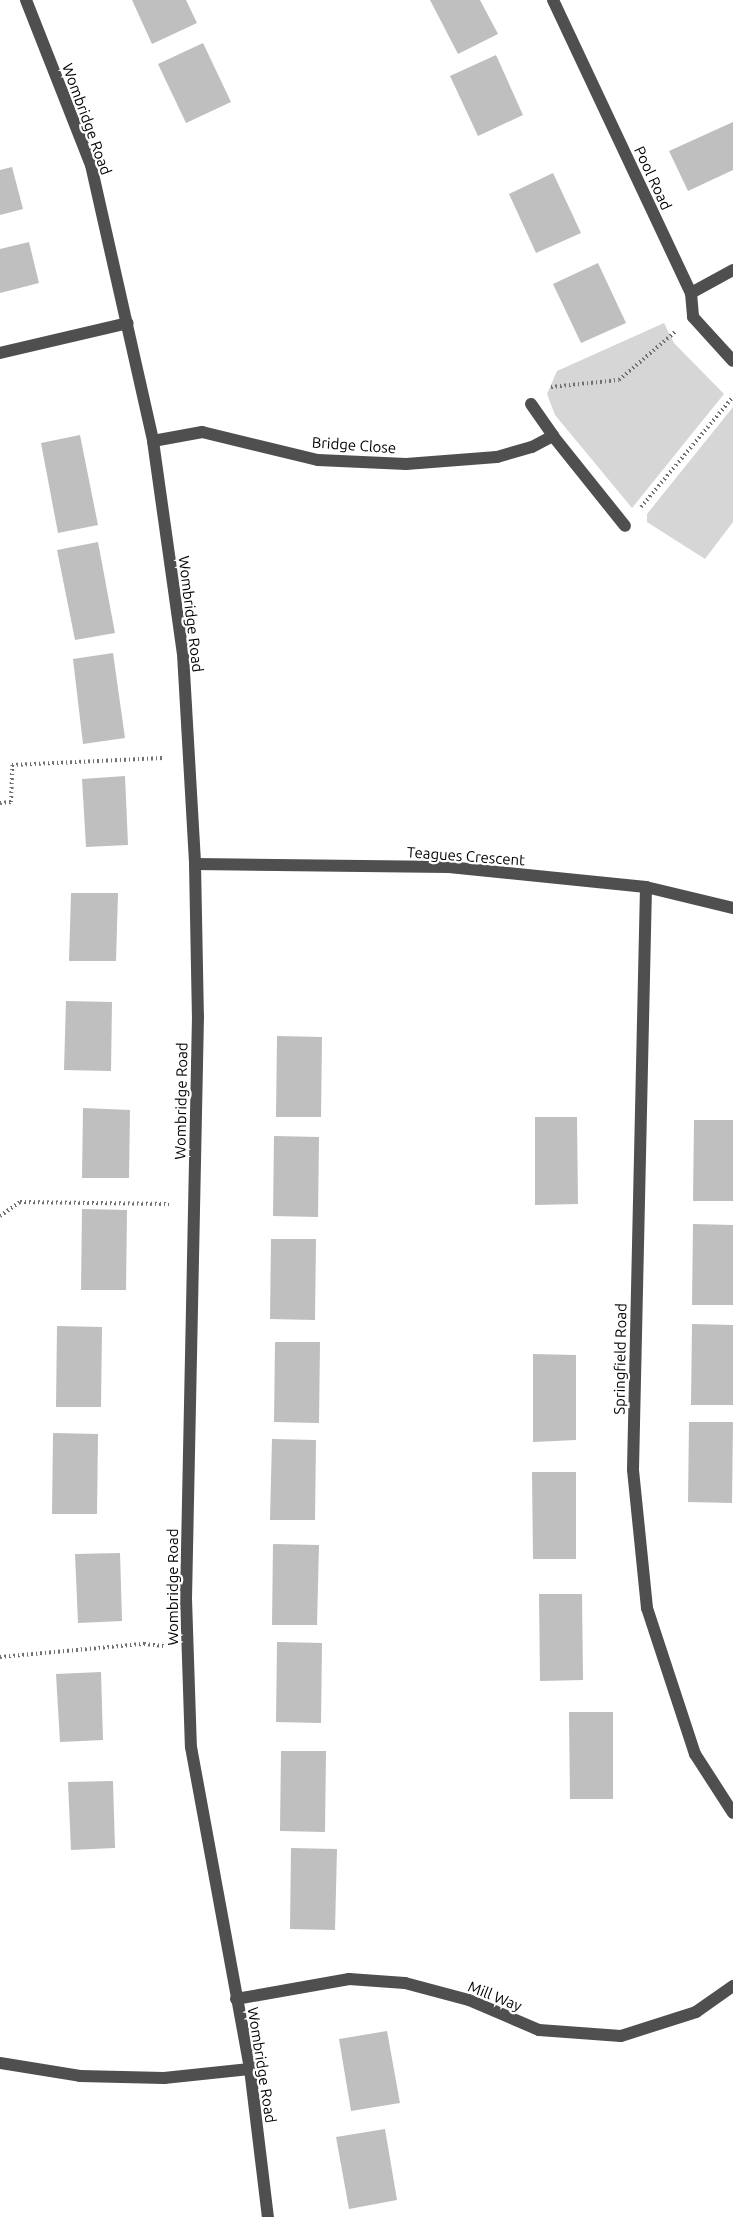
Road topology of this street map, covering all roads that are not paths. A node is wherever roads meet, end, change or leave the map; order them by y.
1 (26, 0) edge
2 (553, 0) edge
3 (733, 270) edge
4 (691, 293) junction
5 (128, 322) junction
6 (0, 354) edge
7 (733, 361) edge
8 (531, 404) road end
9 (553, 436) junction
10 (153, 441) junction
11 (625, 526) road end
12 (195, 864) junction
13 (646, 887) junction
14 (733, 908) edge
15 (733, 1813) edge
16 (733, 1986) edge
17 (236, 1999) junction
18 (0, 2063) edge
19 (250, 2069) junction
20 (268, 2217) edge

1 - 5 street, Wombridge Road
2 - 4 street, Pool Road
3 - 4 street
4 - 7 street, Pool Road
5 - 6 street
5 - 10 street, Wombridge Road
8 - 9 street
9 - 10 street, Bridge Close
9 - 11 street
10 - 12 street, Wombridge Road
12 - 13 street, Teagues Crescent
12 - 17 street, Wombridge Road
13 - 14 street, Teagues Crescent
13 - 15 street, Springfield Road
16 - 17 street, Mill Way
17 - 19 street, Wombridge Road
18 - 19 street
19 - 20 street, Wombridge Road

